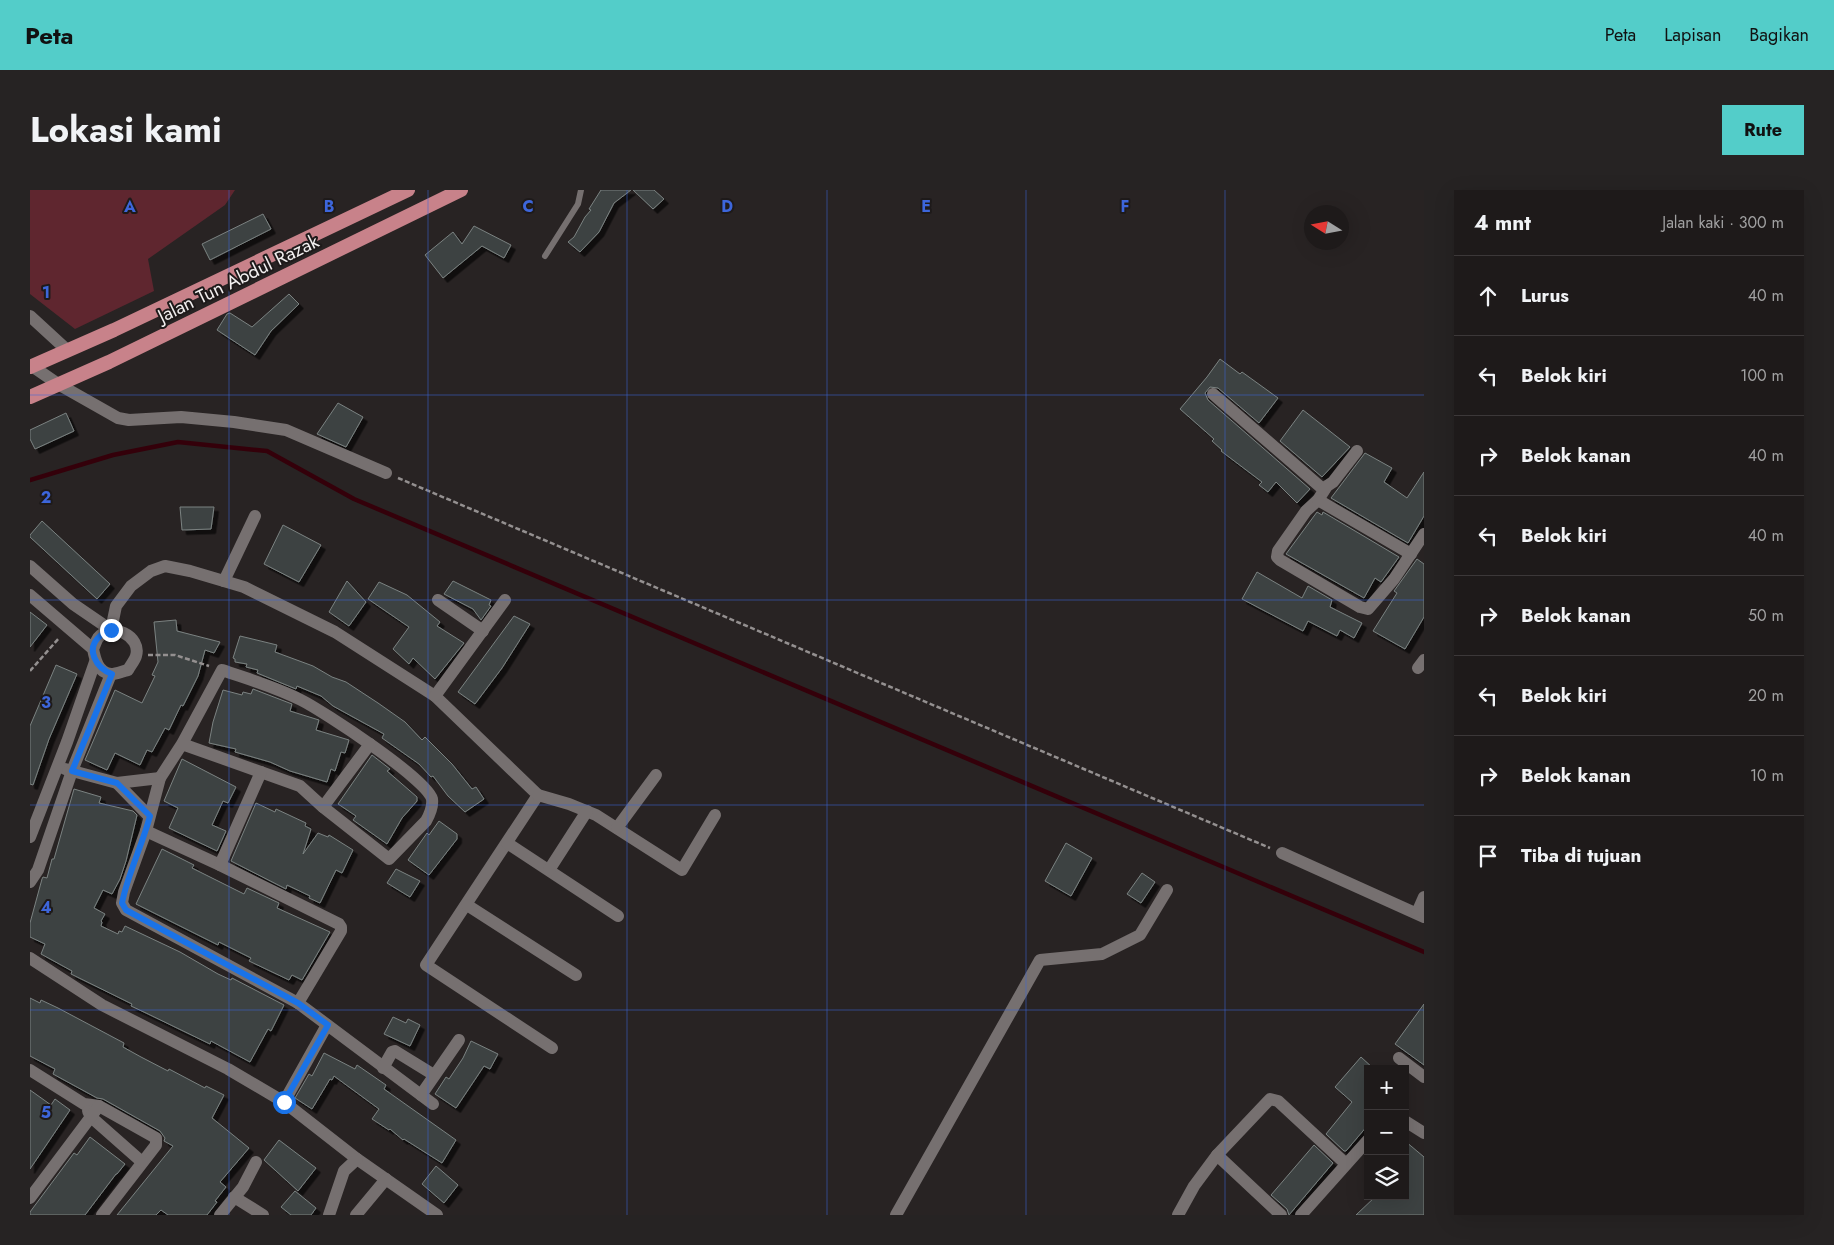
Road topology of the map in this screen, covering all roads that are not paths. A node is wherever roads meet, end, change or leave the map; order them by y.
1 (408, 190) edge
2 (461, 190) edge
3 (580, 190) edge
4 (546, 256) dead end
5 (30, 316) edge
6 (68, 350) junction
7 (31, 366) edge
8 (58, 384) junction
9 (1213, 394) dead end
10 (30, 397) edge
11 (1357, 451) dead end
12 (386, 472) road end
13 (1321, 495) junction
14 (255, 516) dead end
15 (1424, 534) edge
16 (1411, 554) junction
17 (30, 566) edge
18 (224, 581) junction
19 (53, 586) junction
20 (35, 599) edge
21 (438, 600) dead end
22 (505, 600) dead end
23 (73, 604) junction
24 (64, 624) junction
25 (111, 630) junction
26 (483, 631) junction
27 (93, 649) junction
28 (95, 662) junction
29 (112, 674) junction
30 (435, 696) junction
31 (182, 744) junction
32 (370, 744) junction
33 (58, 767) junction
34 (72, 771) junction
35 (261, 772) junction
36 (656, 775) dead end
37 (160, 778) junction
38 (117, 783) junction
39 (538, 795) junction
40 (323, 807) junction
41 (587, 811) junction
42 (715, 815) dead end
43 (150, 816) junction
44 (617, 828) junction
45 (146, 831) junction
46 (30, 837) edge
47 (507, 843) junction
48 (1282, 853) road end
49 (220, 865) junction
50 (549, 870) junction
51 (30, 882) edge
52 (1167, 890) dead end
53 (1424, 897) edge
54 (467, 905) junction
55 (1420, 915) edge
56 (618, 916) dead end
57 (30, 958) edge
58 (576, 975) dead end
59 (298, 1003) junction
60 (328, 1025) junction
61 (459, 1040) dead end
62 (552, 1048) dead end
63 (1399, 1058) dead end
64 (383, 1068) junction
65 (30, 1070) edge
66 (434, 1075) junction
67 (1424, 1077) edge
68 (421, 1095) junction
69 (284, 1102) junction
70 (84, 1104) junction
71 (433, 1104) dead end
72 (99, 1106) junction
73 (91, 1117) junction
74 (1409, 1124) edge
75 (1424, 1133) edge
76 (1364, 1144) edge
77 (1217, 1155) junction
78 (357, 1159) junction
79 (142, 1162) junction
80 (256, 1162) dead end
81 (1346, 1164) junction
82 (386, 1179) junction
83 (234, 1197) junction
84 (30, 1198) edge
85 (102, 1215) edge
86 (220, 1215) edge
87 (263, 1215) edge
88 (329, 1215) edge
89 (356, 1215) edge
90 (437, 1215) edge
91 (896, 1215) edge
92 (1178, 1215) edge
93 (1281, 1215) edge
94 (1302, 1215) edge

1 - 6 main road, Jalan Tun Abdul Razak
2 - 8 main road, Jalan Tun Abdul Razak
3 - 4 lane
5 - 6 street
6 - 7 main road, Jalan Tun Abdul Razak
7 - 8 street
8 - 10 main road, Jalan Tun Abdul Razak
8 - 12 street
9 - 13 street
11 - 13 street
13 - 16 street
13 - 16 street
14 - 18 street
15 - 16 street
17 - 19 street
18 - 25 street
18 - 30 street
19 - 20 street
19 - 23 street
20 - 24 street
21 - 26 street
22 - 26 street
23 - 24 street
23 - 25 street
24 - 27 street
25 - 27 street
25 - 29 street
26 - 30 street
27 - 28 street
28 - 29 street
28 - 33 street
29 - 34 street
30 - 39 street
31 - 32 street
31 - 35 street
31 - 37 street
32 - 40 street
32 - 40 street
33 - 34 street
33 - 46 street
34 - 38 street
34 - 51 street
35 - 40 street
35 - 49 street
36 - 44 street
37 - 38 street
37 - 43 street
38 - 43 street
39 - 41 street
39 - 47 street
41 - 44 street
41 - 50 street
42 - 44 street
43 - 45 street
45 - 49 street
45 - 59 street
47 - 50 street
47 - 54 street
48 - 55 street
49 - 59 street
50 - 56 street
52 - 91 street
53 - 55 street
54 - 58 street
54 - 62 street
57 - 69 street
59 - 60 street
60 - 64 street
60 - 69 street
61 - 66 street
63 - 67 street
64 - 66 street
64 - 68 street
65 - 70 street
66 - 68 street
68 - 71 street
69 - 78 street
70 - 72 street
70 - 73 street
72 - 73 street
72 - 79 street
73 - 79 street
73 - 84 street
74 - 75 street
76 - 81 street
77 - 81 street
77 - 92 street
77 - 93 street
78 - 82 street
78 - 88 street
79 - 85 street
80 - 83 street
81 - 94 street
82 - 89 street
82 - 90 street
83 - 86 street
83 - 87 street

